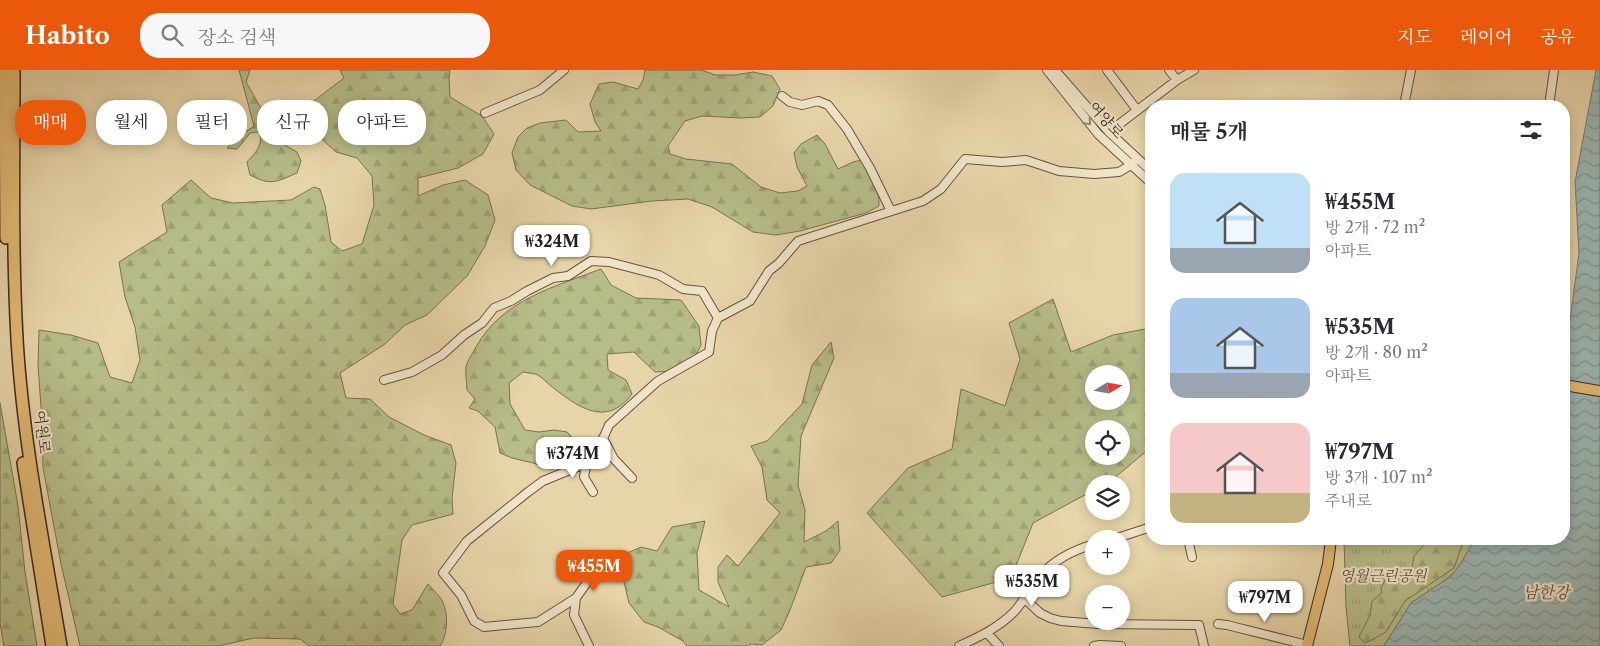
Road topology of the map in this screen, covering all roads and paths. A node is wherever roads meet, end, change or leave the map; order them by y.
1 (5, 70) edge
2 (14, 70) edge
3 (564, 70) edge
4 (1047, 70) edge
5 (1055, 70) edge
6 (1107, 70) edge
7 (1169, 70) edge
8 (1194, 70) edge
9 (1554, 70) edge
10 (1410, 71) edge
11 (1177, 80) junction
12 (782, 96) dead end
13 (1150, 100) edge
14 (1405, 100) edge
15 (1550, 100) edge
16 (1145, 104) edge
17 (1137, 110) junction
18 (485, 113) dead end
19 (1109, 132) junction
20 (1134, 162) junction
21 (1145, 168) edge
22 (1145, 176) edge
23 (892, 212) junction
24 (718, 318) junction
25 (384, 380) dead end
26 (1570, 386) edge
27 (1600, 391) edge
28 (603, 438) junction
29 (587, 459) junction
30 (632, 478) dead end
31 (593, 492) dead end
32 (1145, 529) edge
33 (1130, 534) edge
34 (1189, 545) edge
35 (1330, 545) edge
36 (1085, 547) edge
37 (1192, 557) dead end
38 (593, 574) dead end
39 (576, 598) junction
40 (1024, 598) junction
41 (1218, 624) dead end
42 (987, 633) junction
43 (52, 646) edge
44 (61, 646) edge
45 (589, 646) edge
46 (959, 646) edge
47 (999, 646) edge
48 (1094, 646) edge
49 (1103, 646) edge
50 (1121, 646) edge
51 (1204, 646) edge
52 (1307, 646) edge

1 - 43 highway, 여원로
2 - 44 highway, 여원로
3 - 18 street
4 -> 20 street, 여양로
5 - 19 street, 여양로
6 - 17 street
7 - 11 street
8 - 11 street
9 - 15 street
10 - 14 street
11 - 13 street
12 - 23 street
16 - 17 street
17 - 19 street
19 - 20 street, 여양로
20 - 21 street, 여양로
20 - 22 street, 여양로
20 - 23 street
23 - 24 street
24 - 25 street
24 - 28 street
26 - 27 main road
28 - 29 street
28 - 30 street
29 - 31 street
29 - 39 street
32 - 33 street
34 - 37 street
35 - 52 main road
36 - 40 street
38 - 39 street
39 - 45 street
40 - 42 street
40 - 51 street
41 - 52 street
42 - 46 street
42 - 47 street
48 - 49 street
49 - 50 street

